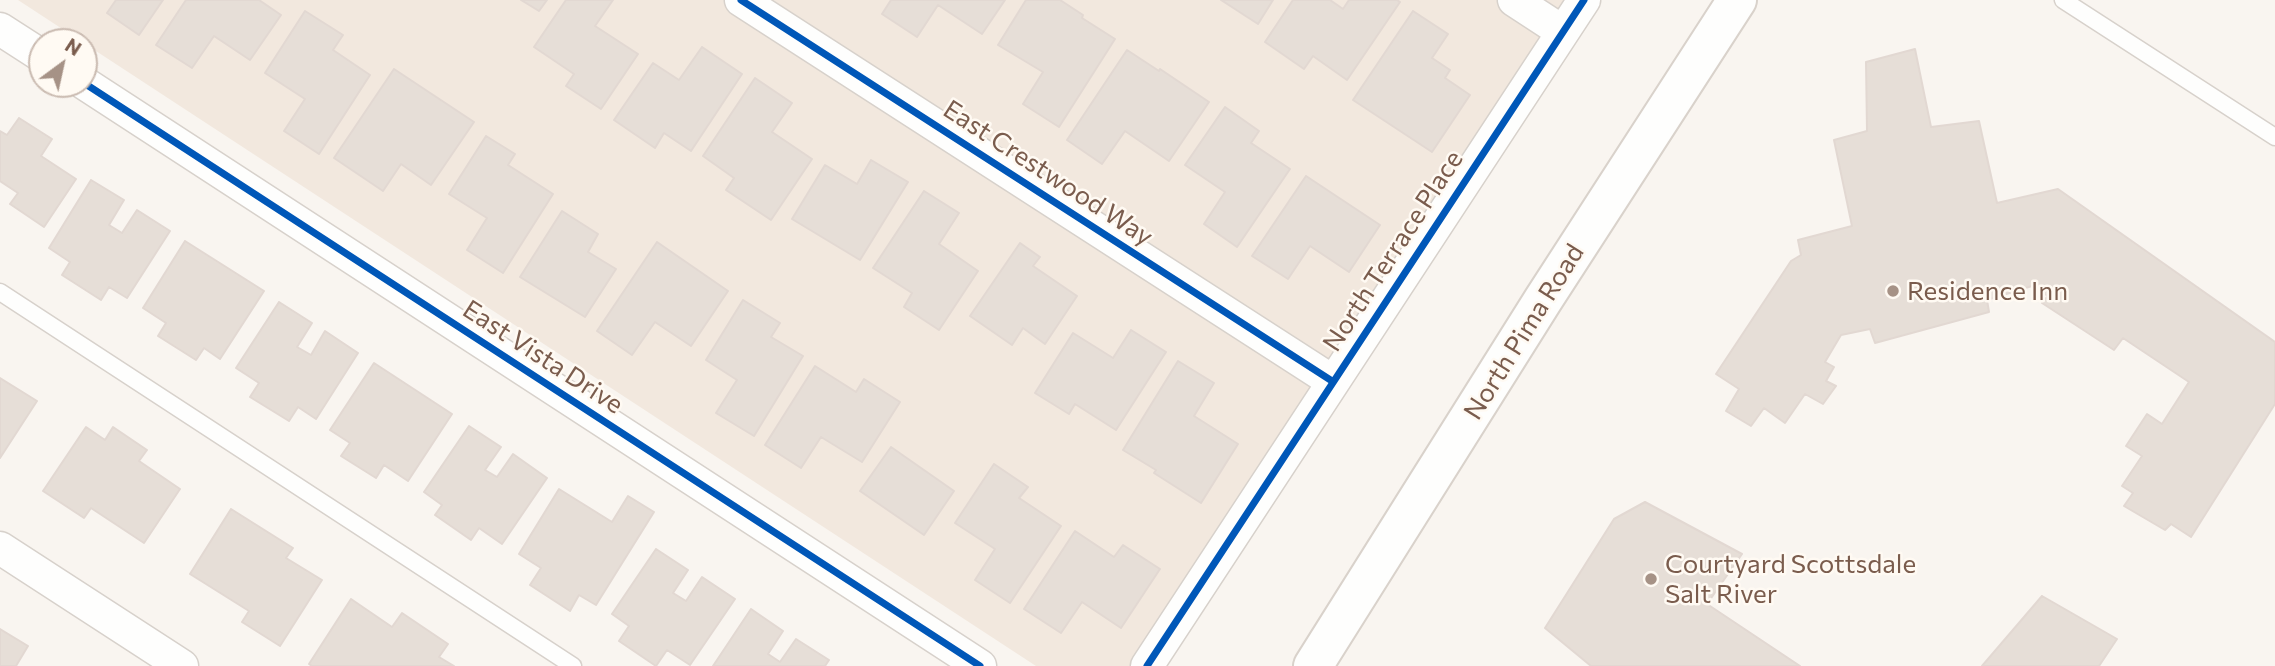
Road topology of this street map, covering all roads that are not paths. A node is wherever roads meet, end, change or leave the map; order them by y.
1 (741, 0) edge
2 (1514, 0) edge
3 (1584, 0) edge
4 (1737, 0) edge
5 (2063, 0) edge
6 (0, 29) edge
7 (1563, 32) junction
8 (28, 47) edge
9 (98, 92) edge
10 (2275, 137) edge
11 (0, 292) edge
12 (1332, 381) junction
13 (0, 548) edge
14 (182, 666) edge
15 (573, 666) edge
16 (980, 666) edge
17 (1147, 666) edge
18 (1313, 666) edge

1 - 12 street, East Crestwood Way
2 - 7 street
3 - 7 street, North Terrace Place
4 - 18 main road, North Pima Road
5 - 10 lane
6 - 8 street
7 - 12 street, North Terrace Place
9 - 16 street, East Vista Drive
11 - 15 lane
12 - 17 street, North Terrace Place
13 - 14 street

